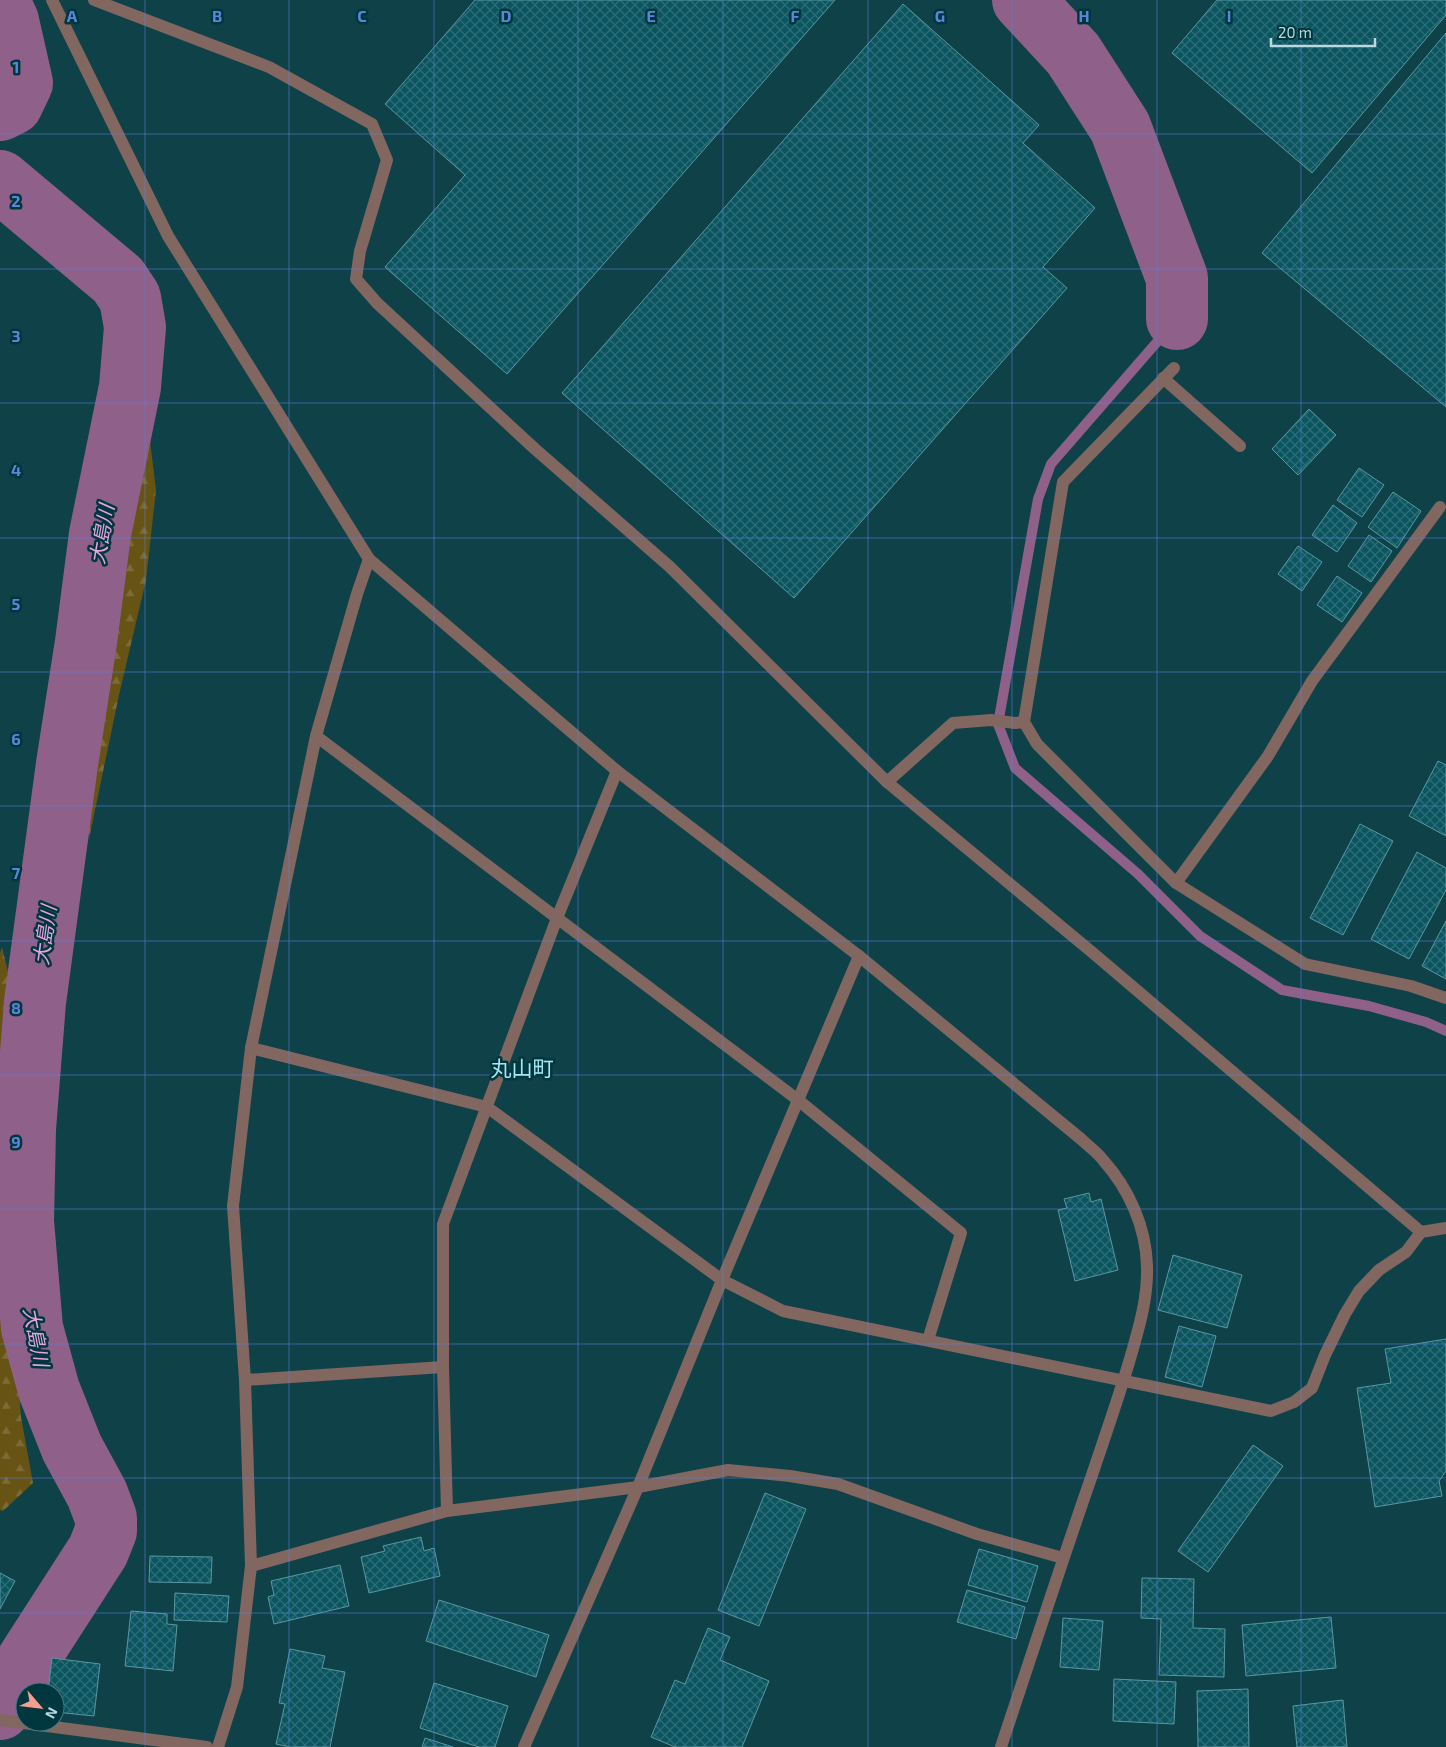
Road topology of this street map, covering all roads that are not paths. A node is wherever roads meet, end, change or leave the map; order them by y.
1 (52, 0) edge
2 (94, 0) edge
3 (1174, 368) dead end
4 (1163, 378) junction
5 (1240, 446) dead end
6 (1440, 507) dead end
7 (369, 559) junction
8 (1019, 722) junction
9 (316, 736) junction
10 (617, 771) junction
11 (887, 782) junction
12 (1176, 883) junction
13 (556, 918) junction
14 (859, 956) junction
15 (1446, 998) edge
16 (251, 1048) junction
17 (798, 1100) junction
18 (487, 1107) junction
19 (1446, 1228) edge
20 (1421, 1232) junction
21 (722, 1280) junction
22 (928, 1340) junction
23 (443, 1367) junction
24 (245, 1380) junction
25 (1124, 1380) junction
26 (638, 1487) junction
27 (447, 1511) junction
28 (1063, 1558) junction
29 (251, 1566) junction
30 (0, 1720) edge
31 (207, 1747) edge
32 (218, 1747) edge
33 (524, 1747) edge
34 (1001, 1747) edge

1 - 7 street
2 - 11 street
3 - 4 street
4 - 5 street
4 - 8 street
6 - 12 street
7 - 9 street
7 - 10 street
8 - 11 street
8 - 12 street
9 - 13 street
9 - 16 street
10 - 13 street
10 - 14 street
11 - 20 street
12 - 15 street
13 - 17 street
13 - 18 street
14 - 17 street
14 - 25 street
16 - 18 street
16 - 24 street
17 - 21 street
17 - 22 street
18 - 21 street
18 - 23 street
19 - 20 street
20 - 25 street
21 - 22 street
21 - 26 street
22 - 25 street
23 - 24 street
23 - 27 street
24 - 29 street
25 - 28 street
26 - 27 street
26 - 28 street
26 - 33 street
27 - 29 street
28 - 34 street
29 - 32 street
30 - 31 street

